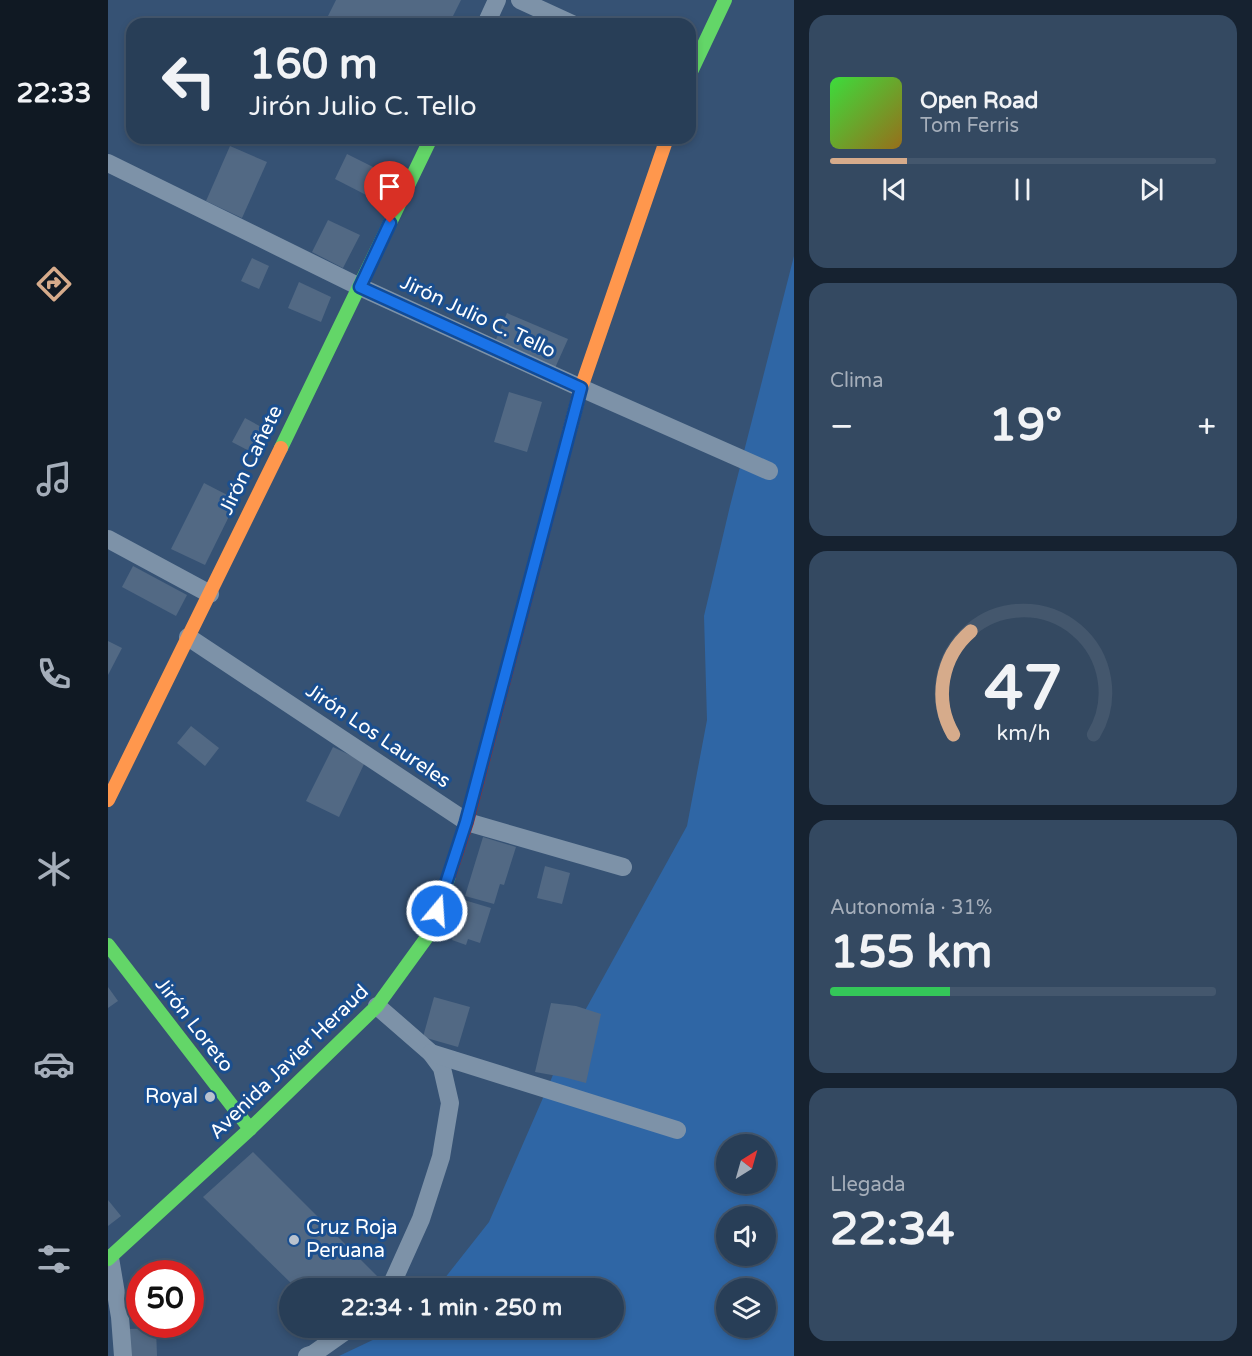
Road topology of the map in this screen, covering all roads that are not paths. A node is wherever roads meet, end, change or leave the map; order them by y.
1 (498, 0) edge
2 (520, 0) edge
3 (725, 0) edge
4 (489, 18) edge
5 (559, 18) edge
6 (696, 61) edge
7 (428, 144) edge
8 (666, 144) edge
9 (108, 163) edge
10 (360, 287) junction
11 (581, 388) junction
12 (769, 471) dead end
13 (108, 539) edge
14 (210, 594) junction
15 (188, 637) junction
16 (108, 800) edge
17 (466, 822) junction
18 (623, 867) dead end
19 (108, 945) edge
20 (377, 1006) junction
21 (431, 1053) junction
22 (250, 1129) junction
23 (677, 1130) dead end
24 (109, 1258) edge
25 (394, 1278) edge
26 (336, 1338) edge
27 (123, 1356) edge
28 (307, 1356) edge

1 - 4 street
2 - 5 street
3 - 6 main road
7 - 10 main road, Jirón Cañete
8 - 11 main road, Avenida Javier Heraud
9 - 10 street, Jirón Julio C. Tello
10 - 11 street, Jirón Julio C. Tello
10 - 14 main road, Jirón Cañete
11 - 12 street, Jirón Julio C. Tello
11 - 17 main road, Avenida Javier Heraud
13 - 14 street
14 - 15 main road, Jirón Cañete
15 - 16 main road, Jirón Cañete
15 - 17 street, Jirón Los Laureles
17 - 18 street, Jirón Los Laureles
17 - 20 main road, Avenida Javier Heraud
19 - 22 main road, Jirón Loreto
20 - 21 street
20 - 22 main road, Avenida Javier Heraud
21 - 23 street
21 - 25 street
22 - 24 main road, Avenida Javier Heraud
24 - 27 street
26 - 28 street

